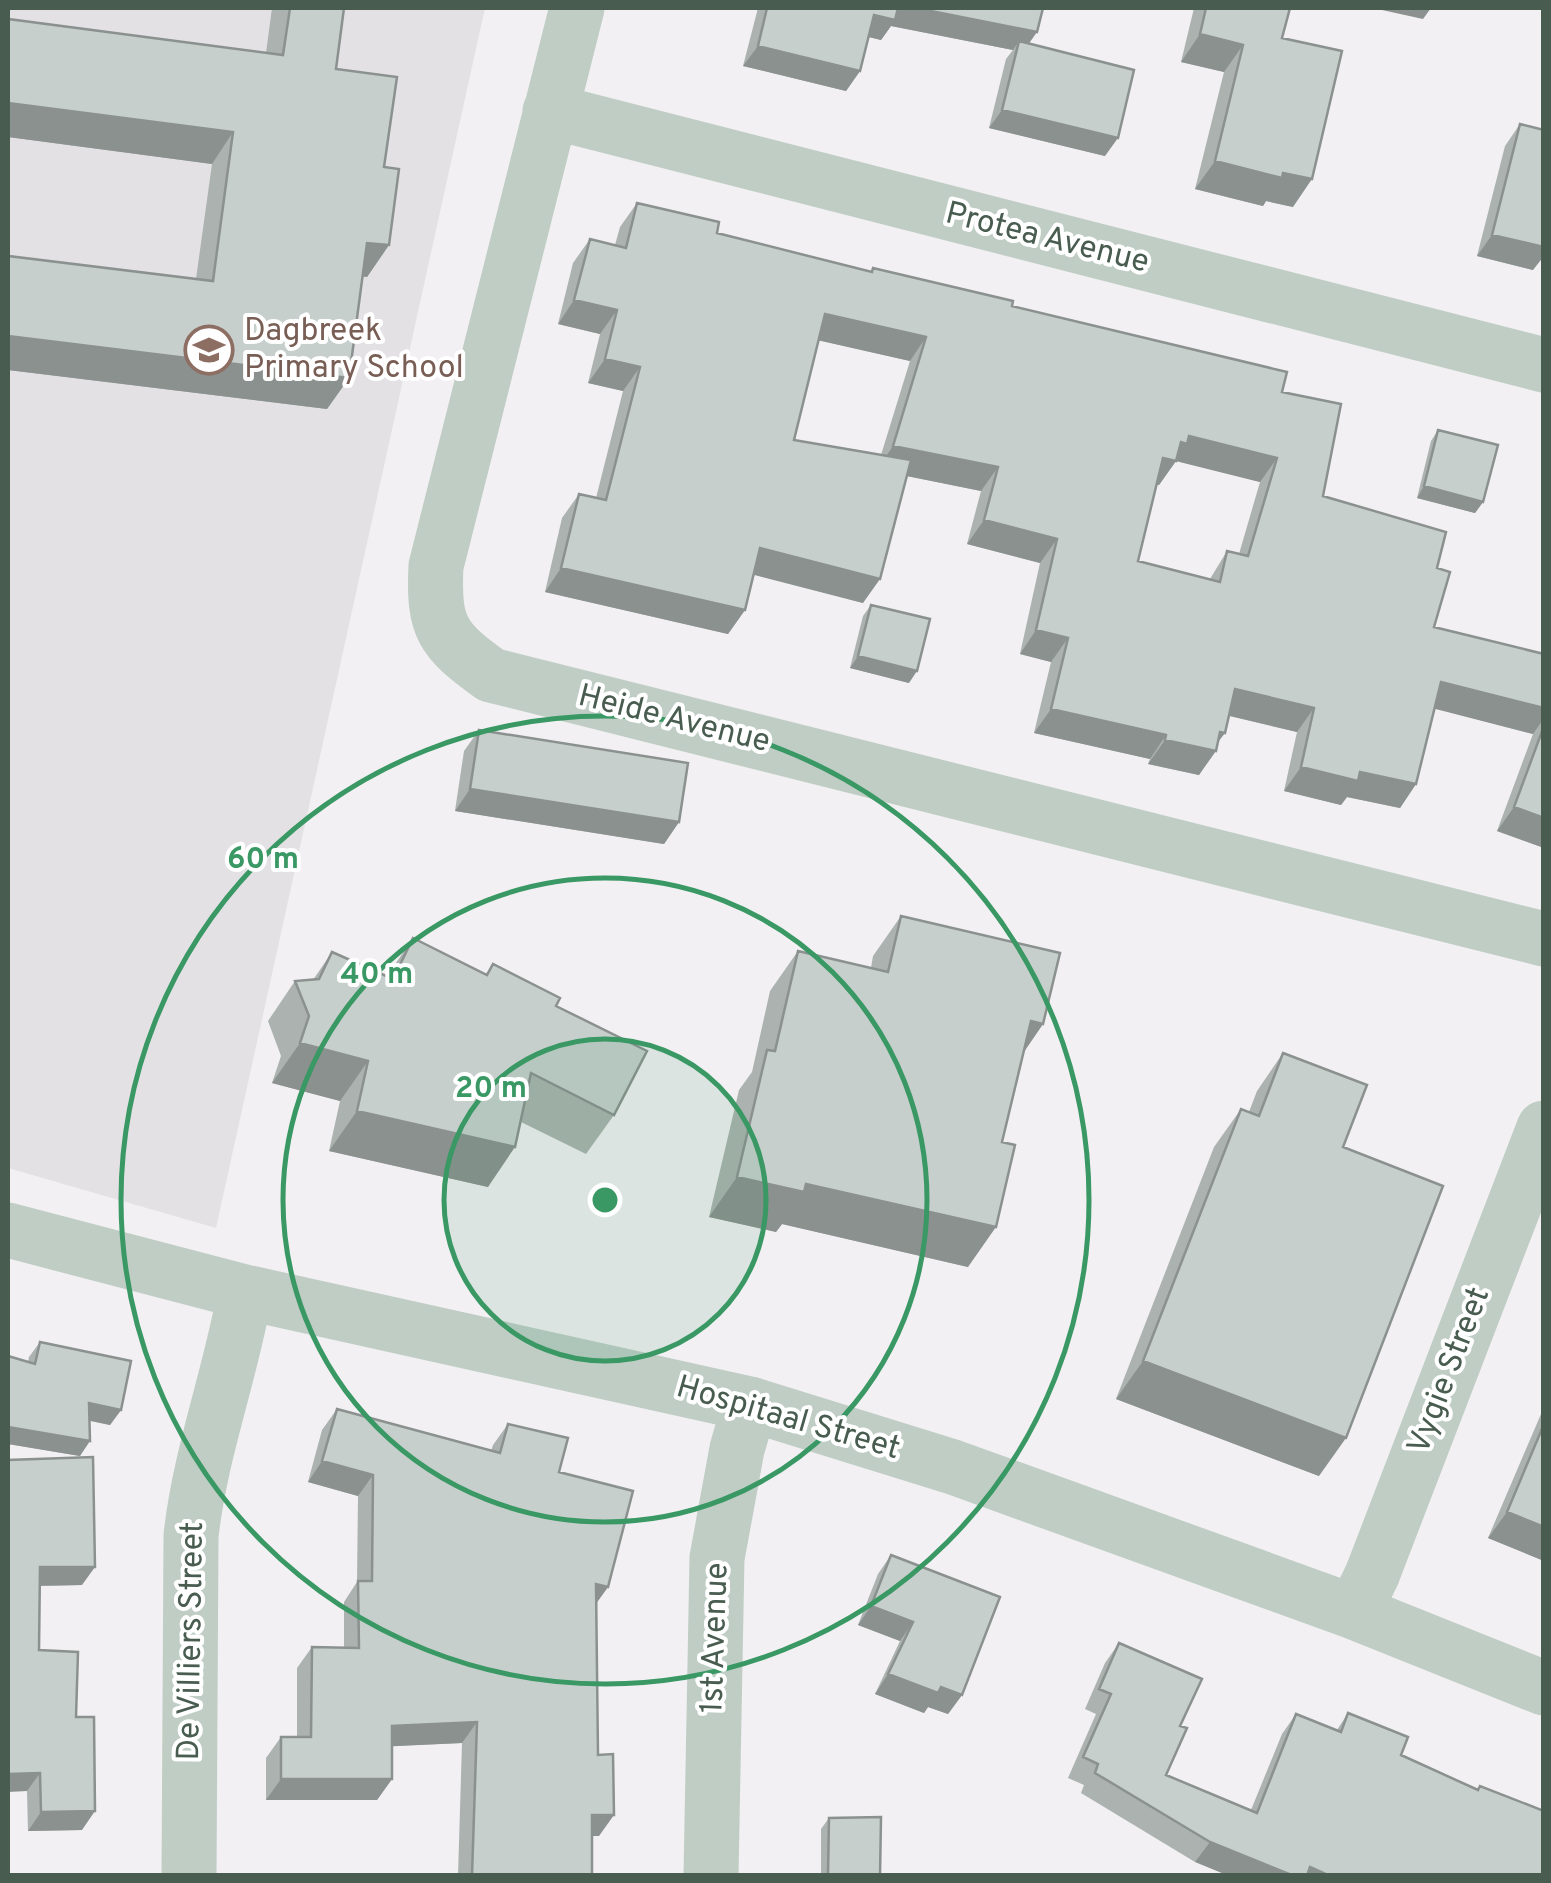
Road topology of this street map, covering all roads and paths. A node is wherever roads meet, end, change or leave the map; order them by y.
1 (577, 8) edge
2 (550, 112) junction
3 (1544, 366) edge
4 (1544, 939) edge
5 (1544, 1128) edge
6 (8, 1230) edge
7 (245, 1292) junction
8 (750, 1404) junction
9 (1354, 1612) junction
10 (1544, 1688) edge
11 (189, 1876) edge
12 (712, 1876) edge

1 - 2 street, Heide Avenue
2 - 3 street, Protea Avenue
2 - 4 street, Heide Avenue
5 - 9 street, Vygie Street
6 - 7 street, Hospitaal Street
7 - 8 street, Hospitaal Street
7 - 11 street, De Villiers Street
8 - 9 street, Hospitaal Street
8 - 12 street, 1st Avenue
9 - 10 street, Hospitaal Street

